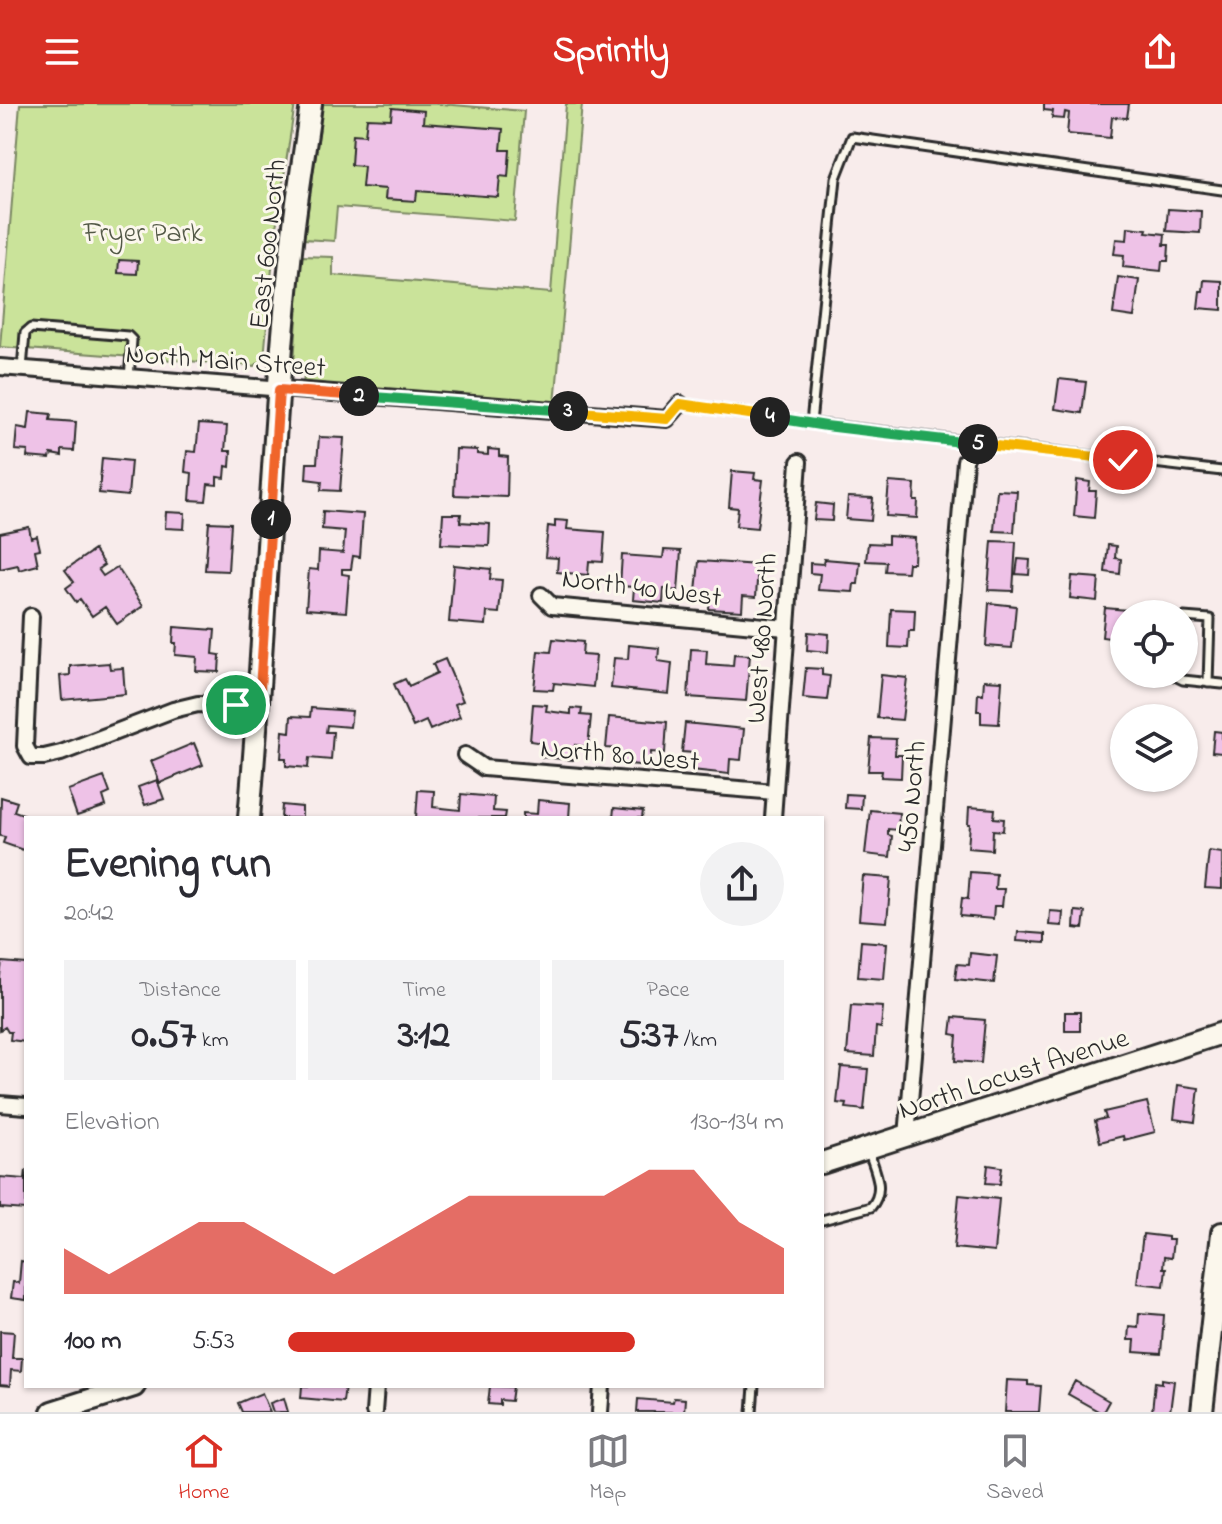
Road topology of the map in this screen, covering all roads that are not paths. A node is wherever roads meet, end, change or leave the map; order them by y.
1 (311, 104) edge
2 (1222, 190) edge
3 (0, 367) edge
4 (22, 369) junction
5 (129, 378) junction
6 (279, 390) junction
7 (680, 404) joint
8 (811, 423) junction
9 (965, 461) dead end
10 (799, 462) dead end
11 (1222, 471) edge
12 (541, 595) dead end
13 (31, 616) dead end
14 (1198, 618) edge
15 (786, 628) junction
16 (1198, 682) edge
17 (1208, 683) junction
18 (1222, 684) edge
19 (259, 705) junction
20 (465, 755) dead end
21 (775, 792) junction
22 (249, 816) edge
23 (773, 816) edge
24 (1222, 1033) edge
25 (0, 1104) edge
26 (24, 1106) edge
27 (907, 1136) junction
28 (868, 1148) junction
29 (824, 1162) edge
30 (824, 1219) edge
31 (1222, 1233) edge
32 (129, 1388) edge
33 (376, 1388) edge
34 (602, 1388) edge
35 (754, 1388) edge
36 (82, 1408) edge
37 (52, 1412) edge
38 (374, 1412) edge
39 (600, 1412) edge
40 (752, 1412) edge
41 (1202, 1412) edge

1 - 6 street, East 600 North
2 - 8 lane
3 - 4 street, North Main Street
4 - 5 street, North Main Street
4 - 5 lane
5 - 6 street, North Main Street
6 - 7 street, North Main Street
6 - 19 street, East 600 North
7 - 8 lane
8 - 11 lane
9 - 27 street, 450 North
10 - 15 street, West 480 North
12 - 15 street, North 40 West
13 - 19 street
14 - 17 lane
15 - 21 street, West 480 North
16 - 17 lane
17 - 18 lane
19 - 22 street, East 600 North
20 - 21 street, North 80 West
21 - 23 street, West 480 North
24 - 27 street, North Locust Avenue
25 - 26 street
27 - 28 street, North Locust Avenue
28 - 29 street, North Locust Avenue
28 - 30 lane
31 - 41 street
32 - 36 street
33 - 38 street
34 - 39 street
35 - 40 lane
36 - 37 street

